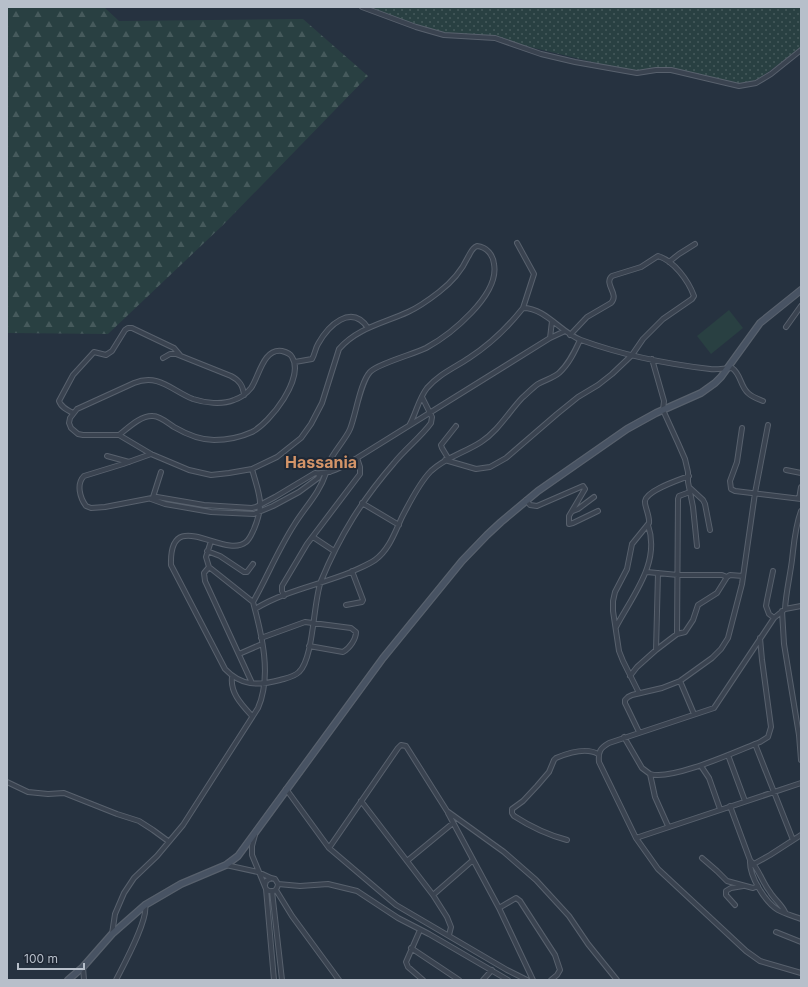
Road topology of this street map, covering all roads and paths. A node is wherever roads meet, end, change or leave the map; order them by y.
1 (362, 7) edge
2 (801, 50) edge
3 (517, 243) dead end
4 (695, 244) dead end
5 (669, 262) junction
6 (801, 290) edge
7 (801, 306) edge
8 (523, 308) junction
9 (552, 321) junction
10 (786, 327) dead end
11 (368, 328) junction
12 (566, 331) junction
13 (570, 334) junction
14 (550, 338) junction
15 (580, 340) junction
16 (180, 355) junction
17 (632, 355) junction
18 (163, 358) dead end
19 (649, 358) junction
20 (294, 362) junction
21 (728, 368) junction
22 (244, 394) junction
23 (422, 397) junction
24 (763, 400) dead end
25 (663, 410) junction
26 (73, 413) junction
27 (430, 413) junction
28 (410, 424) junction
29 (768, 425) dead end
30 (456, 426) dead end
31 (742, 428) dead end
32 (119, 434) junction
33 (151, 454) junction
34 (107, 456) dead end
35 (357, 458) junction
36 (446, 459) junction
37 (129, 462) junction
38 (252, 469) junction
39 (786, 470) dead end
40 (161, 472) dead end
41 (328, 472) junction
42 (801, 473) edge
43 (320, 474) junction
44 (689, 476) junction
45 (801, 487) edge
46 (690, 490) junction
47 (755, 493) junction
48 (594, 497) dead end
49 (151, 498) junction
50 (800, 499) edge
51 (526, 500) junction
52 (192, 503) junction
53 (362, 503) junction
54 (261, 504) junction
55 (220, 507) junction
56 (191, 509) junction
57 (573, 511) junction
58 (598, 511) dead end
59 (801, 511) edge
60 (220, 513) junction
61 (260, 513) junction
62 (399, 525) junction
63 (648, 525) junction
64 (710, 530) dead end
65 (313, 537) junction
66 (211, 541) junction
67 (697, 546) dead end
68 (334, 550) junction
69 (207, 551) junction
70 (253, 564) dead end
71 (209, 567) junction
72 (352, 571) junction
73 (772, 571) dead end
74 (647, 572) junction
75 (658, 573) junction
76 (678, 575) junction
77 (743, 576) junction
78 (727, 577) junction
79 (320, 583) junction
80 (284, 596) junction
81 (253, 602) junction
82 (346, 605) dead end
83 (801, 606) edge
84 (255, 609) junction
85 (783, 610) junction
86 (774, 618) junction
87 (313, 624) junction
88 (616, 627) junction
89 (677, 634) junction
90 (760, 637) junction
91 (261, 638) junction
92 (262, 644) junction
93 (309, 646) junction
94 (656, 650) junction
95 (239, 654) junction
96 (630, 676) junction
97 (232, 677) junction
98 (680, 681) junction
99 (252, 684) junction
100 (265, 684) junction
101 (639, 693) junction
102 (694, 714) junction
103 (252, 716) junction
104 (639, 732) junction
105 (624, 737) junction
106 (755, 744) junction
107 (598, 754) junction
108 (728, 755) junction
109 (801, 760) edge
110 (701, 766) junction
111 (650, 774) junction
112 (7, 782) edge
113 (801, 783) edge
114 (286, 789) junction
115 (773, 792) junction
116 (361, 801) junction
117 (744, 801) junction
118 (730, 806) junction
119 (720, 809) junction
120 (447, 811) junction
121 (453, 823) junction
122 (668, 826) junction
123 (255, 833) junction
124 (801, 835) edge
125 (636, 838) junction
126 (567, 840) dead end
127 (793, 840) junction
128 (168, 841) junction
129 (329, 848) junction
130 (702, 858) dead end
131 (473, 860) junction
132 (407, 861) junction
133 (226, 865) junction
134 (752, 865) junction
135 (258, 872) junction
136 (271, 878) junction
137 (278, 884) junction
138 (744, 885) junction
139 (758, 886) junction
140 (265, 887) junction
141 (274, 891) junction
142 (433, 895) junction
143 (145, 905) junction
144 (735, 905) dead end
145 (499, 908) junction
146 (785, 912) junction
147 (801, 920) edge
148 (420, 930) junction
149 (776, 932) dead end
150 (112, 934) junction
151 (449, 935) junction
152 (801, 942) edge
153 (411, 948) junction
154 (83, 967) junction
155 (492, 970) junction
156 (801, 973) edge
157 (68, 980) edge
158 (84, 980) edge
159 (116, 980) edge
160 (274, 980) edge
161 (282, 980) edge
162 (340, 980) edge
163 (423, 980) edge
164 (459, 980) edge
165 (483, 980) edge
166 (508, 980) edge
167 (527, 980) edge
168 (533, 980) edge
169 (551, 980) edge
170 (617, 980) edge

1 - 2 street
3 - 8 street
4 - 5 street
5 - 13 street
5 - 17 street
6 - 21 street
7 - 10 street
8 - 9 street
8 - 23 street
9 - 12 street
9 - 14 street
11 - 20 street
11 - 38 street
11 - 41 street
12 - 13 street
12 - 14 street
13 - 15 street
14 - 27 street
15 - 17 street
15 - 36 street
16 - 18 street
16 - 22 street
16 - 26 street
17 - 19 street
17 - 36 street
19 - 21 street
19 - 25 street
20 - 22 street
20 - 32 street
21 - 24 street
21 - 25 street
22 - 26 street
23 - 27 street
23 - 28 street
25 - 44 street
25 - 51 street
26 - 32 street
27 - 28 street
27 - 53 street
28 - 35 street
29 - 47 street
30 - 36 street
31 - 47 street
32 - 33 street
33 - 37 street
33 - 38 street
34 - 37 street
35 - 41 street
35 - 65 street
36 - 62 street
37 - 49 street
38 - 54 street
39 - 42 street
40 - 49 street
41 - 43 street
41 - 81 street
43 - 54 street
43 - 61 street
44 - 46 street
44 - 63 street
45 - 50 street
46 - 64 street
46 - 67 street
46 - 76 street
47 - 50 street
47 - 77 street
48 - 57 street
49 - 52 street
49 - 56 street
51 - 57 street
51 - 114 street
52 - 55 street
52 - 56 street
53 - 62 street
53 - 68 street
54 - 55 street
54 - 61 street
55 - 60 street
56 - 60 street
57 - 58 street
59 - 85 street
60 - 61 street
61 - 66 street
62 - 72 street
63 - 74 street
63 - 88 street
65 - 68 street
65 - 80 street
66 - 69 street
66 - 97 street
68 - 79 street
69 - 70 street
69 - 71 street
71 - 81 street
71 - 95 street
72 - 79 street
72 - 82 street
73 - 86 street
74 - 75 street
74 - 88 street
75 - 76 street
75 - 94 street
76 - 78 street
76 - 89 street
77 - 78 street
77 - 98 street
78 - 89 street
79 - 80 street
79 - 87 street
80 - 84 street
81 - 84 street
83 - 85 street
84 - 91 street
85 - 86 street
85 - 109 street
86 - 90 street
87 - 91 street
87 - 93 street
87 - 93 street
88 - 96 street
89 - 94 street
90 - 102 street
90 - 106 street
91 - 92 street
92 - 95 street
92 - 100 street
93 - 100 street
94 - 96 street
95 - 99 street
96 - 101 street
97 - 99 street
97 - 103 street
98 - 101 street
98 - 102 street
99 - 100 street
100 - 103 street
101 - 104 street
102 - 104 street
103 - 128 street
104 - 105 street
105 - 107 street
105 - 111 street
106 - 108 street
106 - 115 street
107 - 125 street
107 - 126 street
108 - 110 street
108 - 117 street
110 - 111 street
110 - 119 street
111 - 122 street
112 - 128 street
113 - 115 street
114 - 123 street
114 - 129 street
115 - 117 street
115 - 127 street
116 - 120 street
116 - 129 street
116 - 132 street
117 - 118 street
118 - 119 street
118 - 134 street
119 - 122 street
120 - 121 street
120 - 170 street
121 - 131 street
121 - 132 street
122 - 125 street
123 - 133 street
123 - 135 street
124 - 127 street
125 - 156 street
127 - 134 street
128 - 150 street
129 - 151 street
130 - 138 street
131 - 142 street
131 - 145 street
132 - 142 street
133 - 135 street
133 - 143 street
134 - 139 street
134 - 146 street
135 - 136 street
135 - 140 street
136 - 137 street
136 - 140 street
137 - 141 street
137 - 148 street
138 - 139 street
138 - 144 street
139 - 146 street
140 - 141 street
140 - 160 street
141 - 161 street
141 - 162 street
142 - 151 street
143 - 150 street
143 - 159 street
145 - 168 street
145 - 169 street
146 - 147 street
148 - 153 street
148 - 155 street
149 - 152 street
150 - 154 street
151 - 167 street
153 - 163 street
153 - 164 street
154 - 157 street
154 - 158 street
155 - 165 street
155 - 166 street

